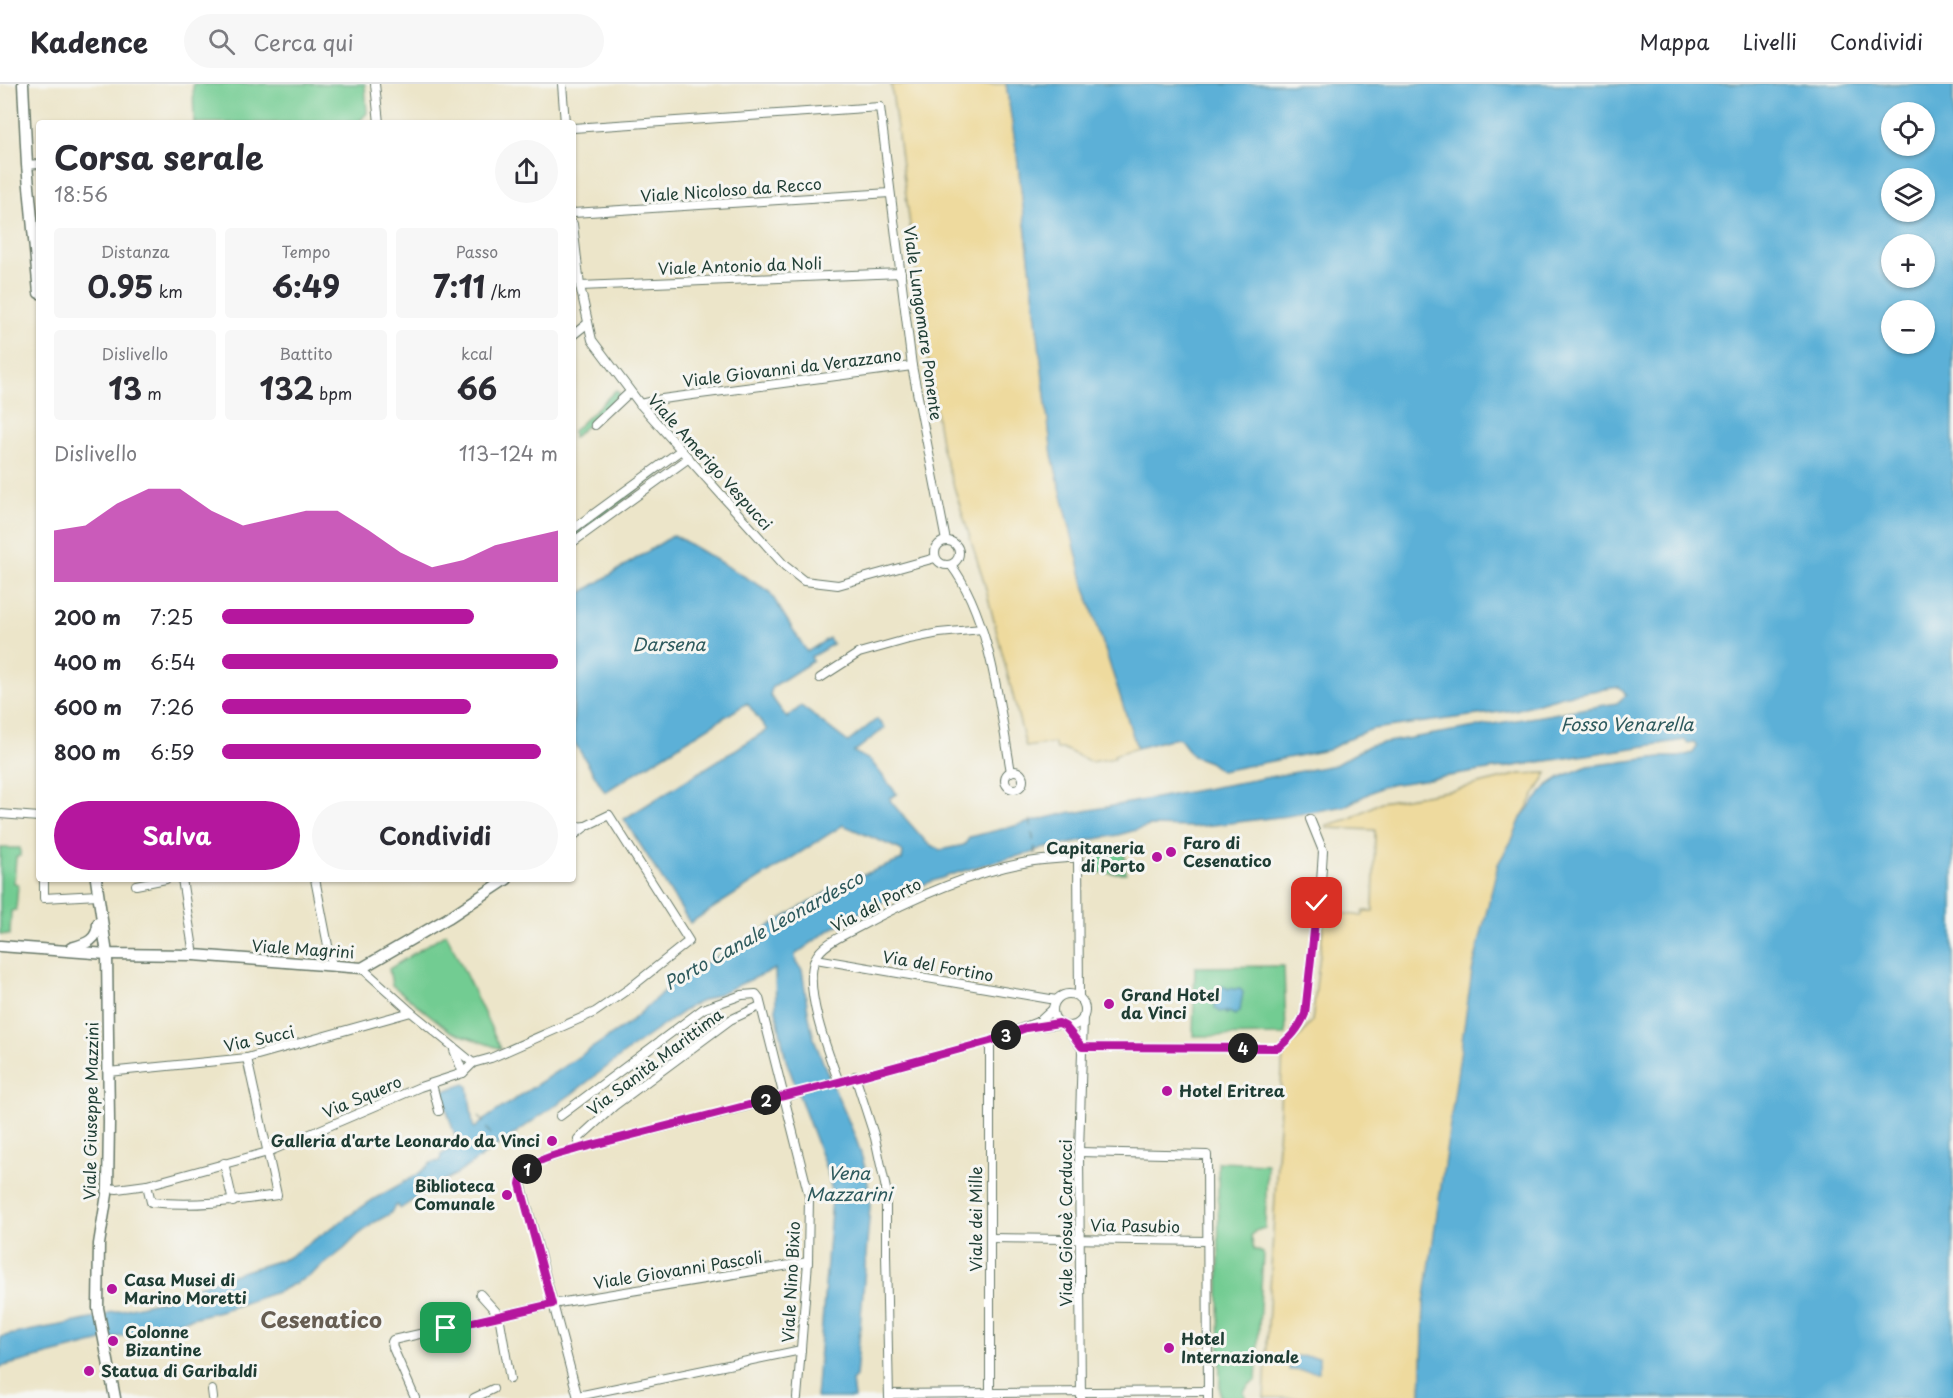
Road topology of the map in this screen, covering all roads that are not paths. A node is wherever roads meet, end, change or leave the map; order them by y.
1 (23, 84) edge
2 (375, 84) edge
3 (562, 84) edge
4 (379, 120) edge
5 (565, 120) edge
6 (576, 128) edge
7 (36, 164) edge
8 (27, 165) junction
9 (890, 193) junction
10 (576, 213) edge
11 (36, 260) edge
12 (576, 265) edge
13 (901, 273) junction
14 (580, 286) junction
15 (588, 322) junction
16 (576, 332) edge
17 (912, 366) junction
18 (630, 392) junction
19 (640, 404) junction
20 (595, 425) dead end
21 (681, 450) junction
22 (689, 458) junction
23 (576, 527) edge
24 (576, 540) edge
25 (946, 541) junction
26 (935, 558) junction
27 (951, 565) junction
28 (982, 630) junction
29 (820, 678) dead end
30 (1011, 772) dead end
31 (0, 814) edge
32 (36, 817) edge
33 (1310, 819) dead end
34 (586, 826) junction
35 (576, 827) edge
36 (576, 834) edge
37 (44, 882) edge
38 (96, 882) edge
39 (151, 882) edge
40 (182, 882) edge
41 (316, 882) edge
42 (502, 882) edge
43 (136, 885) dead end
44 (98, 895) junction
45 (99, 908) junction
46 (0, 946) edge
47 (56, 950) junction
48 (107, 954) junction
49 (194, 955) junction
50 (816, 959) junction
51 (333, 966) junction
52 (362, 968) junction
53 (1079, 998) junction
54 (1056, 1000) junction
55 (760, 1006) junction
56 (1053, 1010) junction
57 (411, 1012) junction
58 (1083, 1017) junction
59 (1062, 1025) junction
60 (1026, 1028) junction
61 (990, 1041) junction
62 (1082, 1047) junction
63 (454, 1048) junction
64 (247, 1059) junction
65 (473, 1063) junction
66 (108, 1072) junction
67 (462, 1072) junction
68 (855, 1076) junction
69 (839, 1082) junction
70 (432, 1084) junction
71 (783, 1096) junction
72 (439, 1111) dead end
73 (560, 1116) dead end
74 (581, 1148) junction
75 (268, 1152) junction
76 (1079, 1152) junction
77 (224, 1163) junction
78 (147, 1185) junction
79 (108, 1188) junction
80 (233, 1202) junction
81 (990, 1238) junction
82 (1079, 1239) junction
83 (1208, 1240) junction
84 (808, 1262) junction
85 (480, 1294) dead end
86 (552, 1304) junction
87 (499, 1315) junction
88 (801, 1350) junction
89 (510, 1378) dead end
90 (493, 1389) dead end
91 (1208, 1394) edge
92 (990, 1395) edge
93 (1081, 1395) edge
94 (889, 1396) edge
95 (578, 1397) edge
96 (115, 1398) edge
97 (415, 1398) edge
98 (474, 1398) edge
99 (797, 1398) edge

1 - 8 street
2 - 4 street
3 - 5 street
6 - 9 street, Viale Lungomare Ponente
7 - 8 street
8 - 11 street
9 - 10 street, Viale Nicoloso da Recco
9 - 13 street, Viale Lungomare Ponente
12 - 14 street, Viale Amerigo Vespucci
13 - 14 street, Viale Antonio da Noli
13 - 17 street, Viale Lungomare Ponente
14 - 15 street, Viale Amerigo Vespucci
15 - 16 street
15 - 18 street, Viale Amerigo Vespucci
17 - 19 street, Viale Giovanni da Verazzano
17 - 25 street, Viale Lungomare Ponente
18 - 19 street, Viale Amerigo Vespucci
18 - 20 street
19 - 21 street, Viale Amerigo Vespucci
21 - 22 street, Viale Amerigo Vespucci
21 - 23 street
22 - 24 street
22 - 26 street, Viale Amerigo Vespucci
25 - 26 street
25 - 27 street, Viale Lungomare Ponente
26 - 27 street
27 - 28 street
28 - 29 street
28 - 30 street
31 - 32 street
33 - 62 street
34 - 35 street
34 - 36 street
34 - 65 street
37 - 44 street
38 - 44 street, Viale Giuseppe Mazzini
39 - 43 street
40 - 49 street
41 - 51 street
42 - 52 street, Viale Magrini
44 - 45 street, Viale Giuseppe Mazzini
45 - 47 street
45 - 48 street, Viale Giuseppe Mazzini
46 - 47 street, Viale Magrini
47 - 48 street, Viale Magrini
48 - 49 street, Viale Magrini
48 - 66 street, Viale Giuseppe Mazzini
49 - 51 street, Viale Magrini
50 - 53 street, Via del Porto
50 - 54 street, Via del Fortino
50 - 69 street
51 - 52 street, Viale Magrini
52 - 57 street
53 - 54 street
53 - 58 street
54 - 56 street
55 - 71 street, Viale Nino Bixio
55 - 73 street, Viale Nino Bixio
55 - 74 street, Via Sanità Marittima
56 - 59 street
56 - 60 street
57 - 63 street
57 - 64 street, Via Succi
58 - 59 street
58 - 62 street, Viale Giosuè Carducci
59 - 60 street
59 - 62 street
60 - 61 street
61 - 68 street
61 - 81 street, Viale dei Mille
62 - 76 street, Viale Giosuè Carducci
63 - 65 street
63 - 67 street
64 - 66 street, Via Succi
64 - 75 street
65 - 67 street, Via Squero
66 - 79 street, Viale Giuseppe Mazzini
67 - 70 street, Via Squero
68 - 69 street
68 - 94 street
69 - 71 street
70 - 72 street
70 - 75 street, Via Squero
71 - 74 street
71 - 84 street, Viale Nino Bixio
74 - 86 street
75 - 77 street, Via Squero
75 - 80 street
76 - 82 street, Viale Giosuè Carducci
76 - 83 street
77 - 78 street, Via Squero
77 - 80 street
78 - 79 street, Via Squero
78 - 80 street
79 - 96 street, Viale Giuseppe Mazzini
81 - 82 street, Via Pasubio
81 - 92 street, Viale dei Mille
82 - 83 street, Via Pasubio
82 - 93 street, Viale Giosuè Carducci
83 - 91 street
84 - 86 street, Viale Giovanni Pascoli
84 - 88 street, Viale Nino Bixio
85 - 87 street
86 - 87 street, Viale Giovanni Pascoli
86 - 95 street
87 - 89 street
87 - 97 street, Viale Giovanni Pascoli
88 - 95 street
88 - 99 street, Viale Nino Bixio
90 - 98 street
91 - 93 street
92 - 93 street
92 - 94 street

